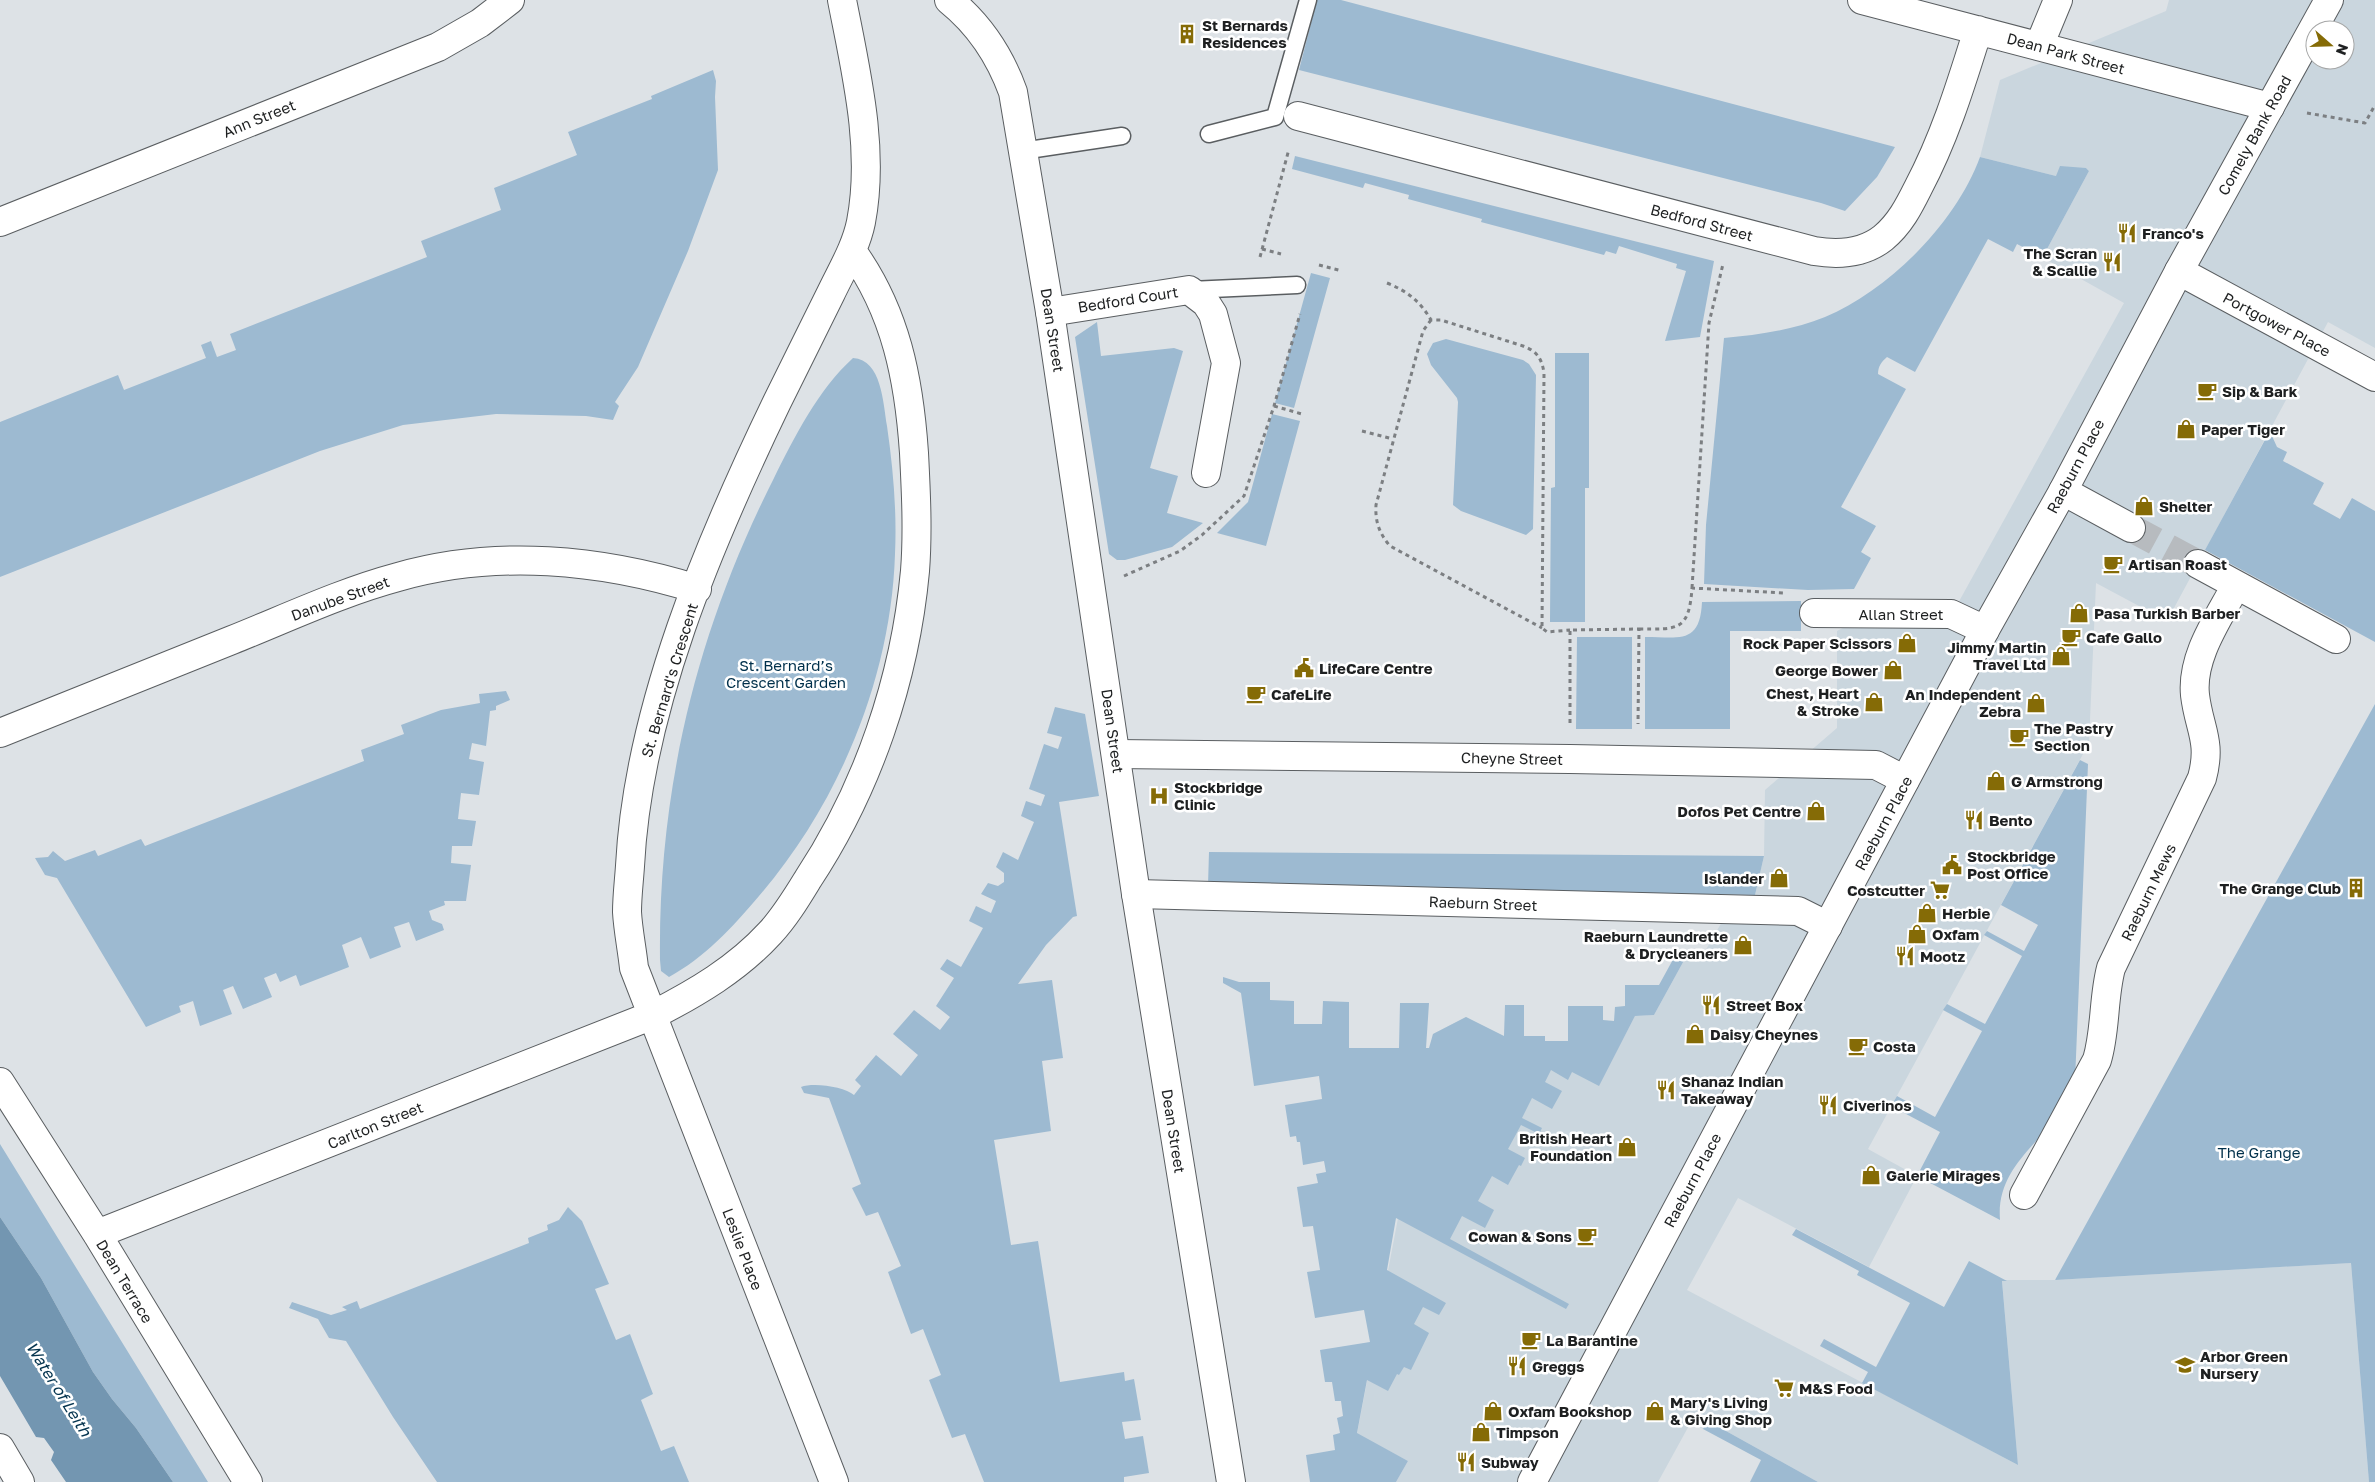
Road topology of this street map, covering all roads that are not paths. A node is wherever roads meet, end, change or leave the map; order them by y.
1 (510, 0) edge
2 (842, 0) edge
3 (949, 0) edge
4 (1308, 0) edge
5 (1862, 0) edge
6 (2058, 0) edge
7 (2330, 0) edge
8 (1978, 30) junction
9 (2039, 46) junction
10 (2270, 106) junction
11 (1298, 116) road end
12 (1209, 134) dead end
13 (1122, 136) dead end
14 (1022, 151) junction
15 (0, 222) edge
16 (852, 251) junction
17 (2179, 270) junction
18 (1297, 285) dead end
19 (1189, 290) junction
20 (1050, 312) junction
21 (2375, 376) edge
22 (1206, 473) dead end
23 (2063, 491) junction
24 (2131, 528) tunnel mouth
25 (2198, 564) tunnel mouth
26 (2236, 585) junction
27 (697, 589) junction
28 (1814, 613) dead end
29 (1985, 630) junction
30 (2336, 638) dead end
31 (0, 733) edge
32 (1116, 754) junction
33 (1905, 780) junction
34 (1136, 894) junction
35 (1828, 926) junction
36 (653, 1015) junction
37 (0, 1082) edge
38 (2024, 1195) dead end
39 (97, 1234) junction
40 (0, 1448) edge
41 (20, 1482) edge
42 (248, 1482) edge
43 (834, 1482) edge
44 (1231, 1482) edge
45 (1532, 1482) edge

1 - 15 street, Ann Street
2 - 16 street, St. Bernard's Crescent
3 - 14 street, Dean Street
4 - 12 lane
5 - 8 street, Dean Park Street
6 - 9 street
7 - 10 street, Comely Bank Road
8 - 9 street, Dean Park Street
8 - 11 street, Bedford Street
9 - 10 street, Dean Park Street
10 - 17 street, Comely Bank Road
13 - 14 lane
14 - 20 street, Dean Street
16 - 27 street, St. Bernard's Crescent
16 - 36 street
17 - 21 street, Portgower Place
17 - 23 street, Raeburn Place
18 - 19 lane
19 - 20 street, Bedford Court
19 - 22 street, Bedford Court
20 - 32 street, Dean Street
23 - 24 street
23 - 29 street, Raeburn Place
25 - 26 street
26 - 30 street
26 - 38 street, Raeburn Mews
27 - 31 street, Danube Street
27 - 36 street, St. Bernard's Crescent
28 - 29 street, Allan Street
29 - 33 street, Raeburn Place
32 - 33 street, Cheyne Street
32 - 34 street, Dean Street
33 - 35 street, Raeburn Place
34 - 35 street, Raeburn Street
34 - 44 street, Dean Street
35 - 45 street, Raeburn Place
36 - 39 street, Carlton Street
36 - 43 street, Leslie Place
37 - 39 street, Dean Terrace
39 - 42 street, Dean Terrace
40 - 41 street

